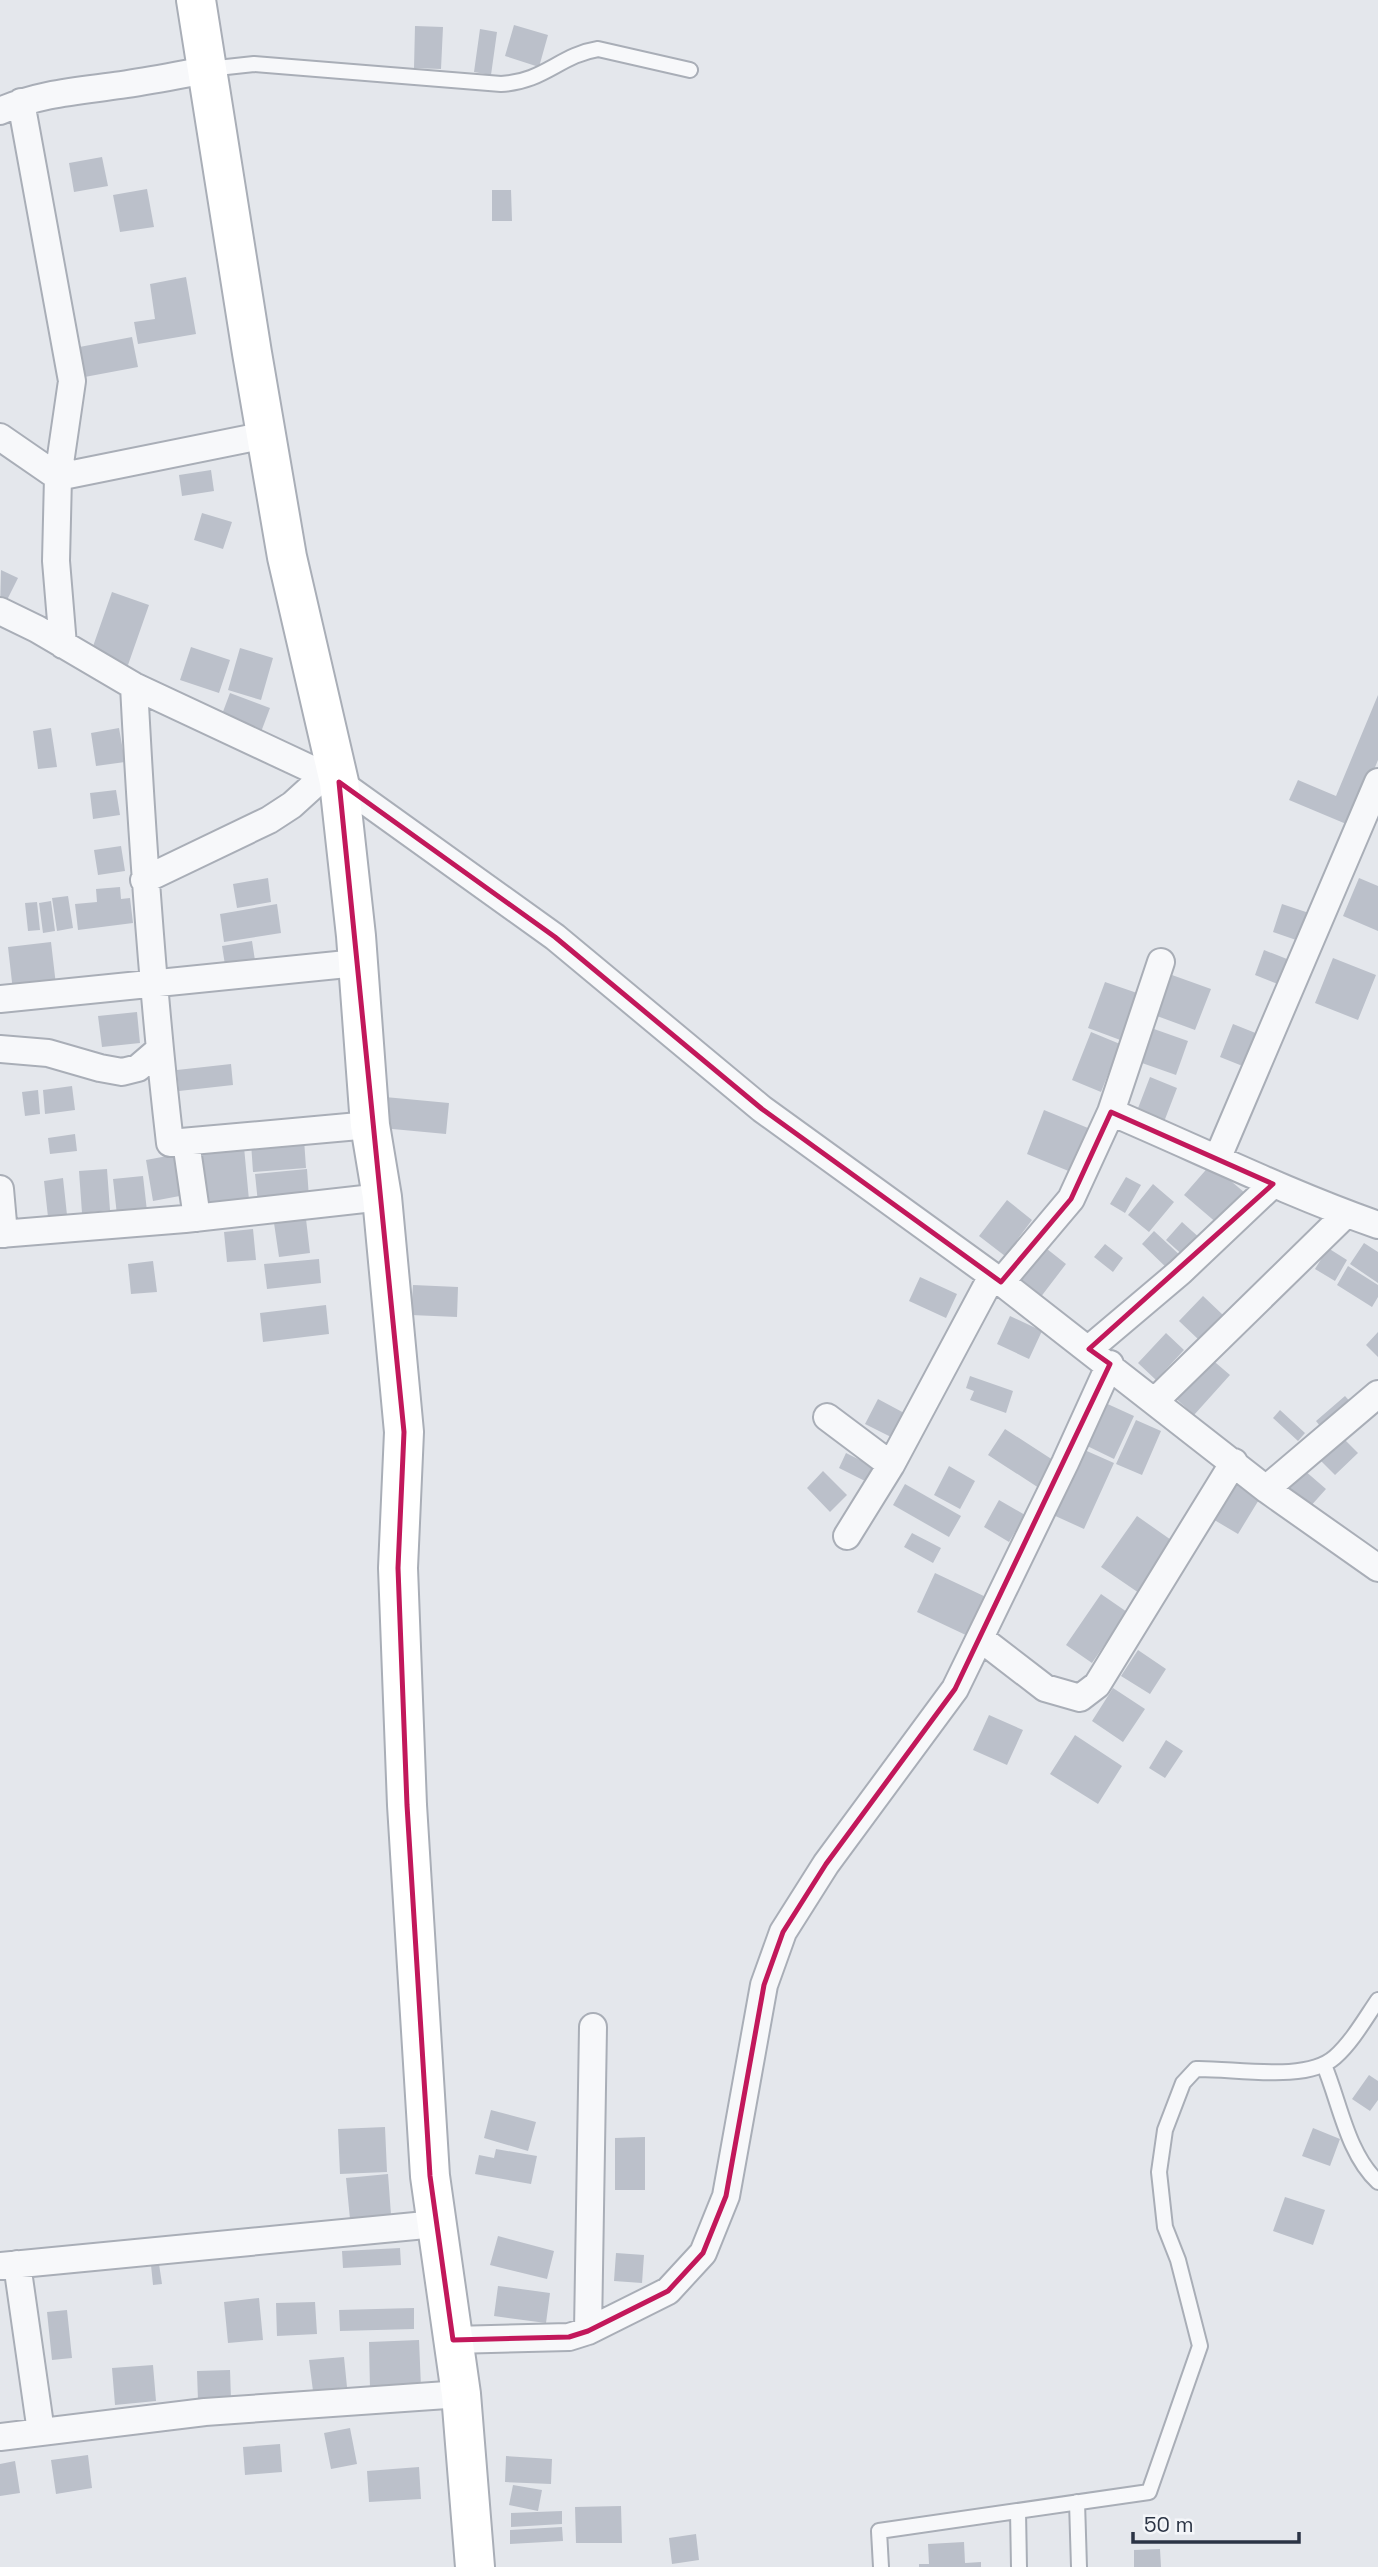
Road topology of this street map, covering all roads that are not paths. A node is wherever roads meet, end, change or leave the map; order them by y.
1 (196, 0) edge
2 (206, 69) junction
3 (690, 70) dead end
4 (10, 106) edge
5 (266, 435) junction
6 (0, 437) edge
7 (58, 477) junction
8 (0, 611) edge
9 (63, 645) junction
10 (134, 686) junction
11 (332, 778) junction
12 (1378, 782) edge
13 (144, 880) junction
14 (1161, 962) dead end
15 (356, 963) junction
16 (155, 985) junction
17 (0, 999) edge
18 (0, 1049) edge
19 (159, 1050) junction
20 (1111, 1112) junction
21 (370, 1125) junction
22 (186, 1142) junction
23 (1218, 1157) junction
24 (1273, 1184) junction
25 (0, 1189) edge
26 (382, 1196) junction
27 (1346, 1214) junction
28 (197, 1218) junction
29 (1378, 1225) edge
30 (2, 1234) edge
31 (997, 1279) junction
32 (1100, 1357) junction
33 (1378, 1394) edge
34 (1155, 1401) junction
35 (827, 1417) dead end
36 (1234, 1462) junction
37 (891, 1465) junction
38 (1266, 1489) junction
39 (847, 1535) dead end
40 (1378, 1568) edge
41 (980, 1638) junction
42 (1378, 2000) edge
43 (593, 2026) dead end
44 (1324, 2065) junction
45 (1378, 2182) edge
46 (436, 2224) junction
47 (8, 2265) edge
48 (588, 2331) junction
49 (453, 2340) junction
50 (461, 2394) junction
51 (41, 2432) junction
52 (0, 2437) edge
53 (1077, 2502) junction
54 (1018, 2511) junction
55 (475, 2567) edge
56 (881, 2567) edge
57 (1018, 2567) edge
58 (1079, 2567) edge

1 - 2 street
2 - 3 lane
2 - 4 street
2 - 5 street
4 - 7 street
5 - 7 street
5 - 11 street
6 - 7 street
7 - 9 street
8 - 9 street
9 - 10 street
10 - 11 street
10 - 13 street
11 - 13 street
11 - 15 street
11 - 31 street
12 - 23 street
13 - 16 street
14 - 20 street
15 - 16 street
15 - 21 street
16 - 17 street
16 - 19 street
18 - 19 street
19 - 22 street
20 - 23 street
20 - 31 street
21 - 22 street
21 - 26 street
22 - 28 street
23 - 24 street
24 - 27 street
24 - 32 street
25 - 30 street
26 - 28 street
26 - 46 street
27 - 29 street
27 - 34 street
28 - 30 street
31 - 32 street
31 - 37 street
32 - 34 street
32 - 41 street
33 - 38 street
34 - 36 street
35 - 37 street
36 - 38 street
36 - 41 street
37 - 39 street
38 - 40 street
41 - 48 street
42 - 44 lane
43 - 48 street
44 - 45 lane
44 - 53 lane
46 - 47 street
46 - 49 street
47 - 51 street
48 - 49 street
49 - 50 street
50 - 51 street
50 - 55 street
51 - 52 street
53 - 54 lane
53 - 58 lane
54 - 56 lane
54 - 57 lane

